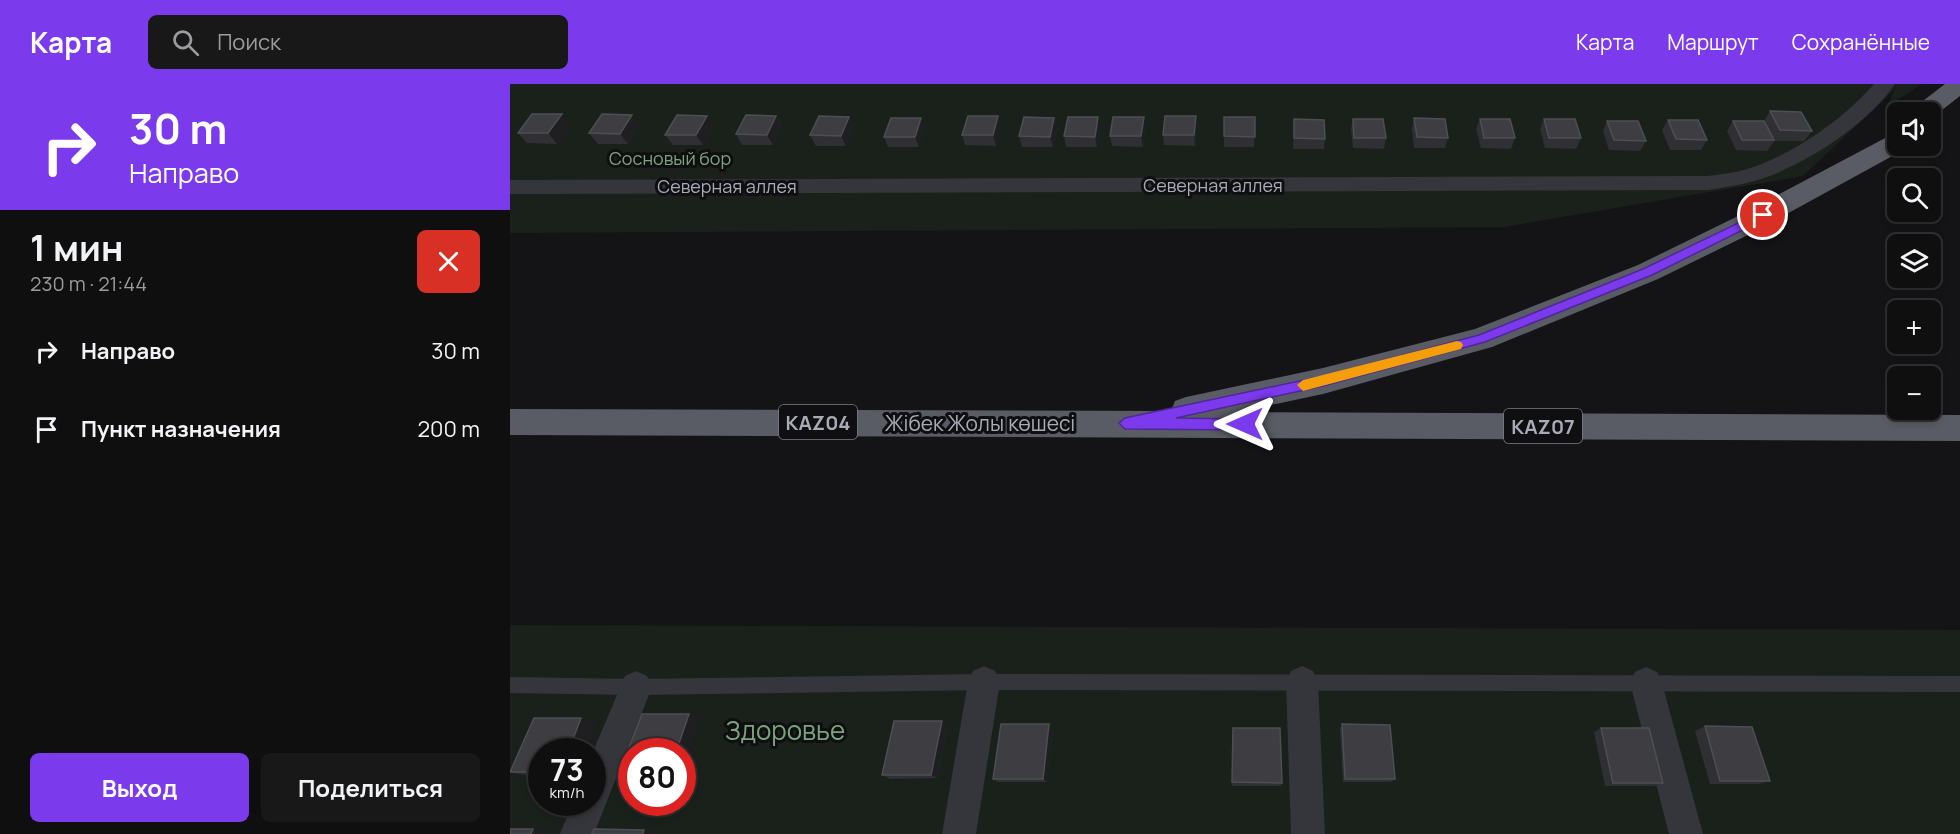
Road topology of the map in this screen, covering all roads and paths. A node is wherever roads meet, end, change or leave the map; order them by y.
1 (1885, 84) edge
2 (1960, 84) edge
3 (1937, 102) edge
4 (1960, 110) edge
5 (1941, 120) edge
6 (1887, 143) edge
7 (1887, 148) edge
8 (1867, 158) junction
9 (510, 187) edge
10 (510, 422) edge
11 (1125, 423) junction
12 (1960, 428) edge
13 (984, 682) junction
14 (1302, 682) junction
15 (1646, 683) junction
16 (1960, 684) edge
17 (510, 685) edge
18 (636, 687) junction
19 (606, 761) edge
20 (584, 816) edge
21 (577, 834) edge
22 (959, 834) edge
23 (1308, 834) edge
24 (1686, 834) edge

1 - 9 street, Северная аллея
2 - 3 highway
4 - 5 highway
6 - 8 highway, KАZ04
7 - 8 highway, KАZ04
8 - 11 highway, KАZ04
10 - 11 highway, Жібек Жолы көшесі / KАZ04
11 - 12 highway, KAZ07
13 - 14 lane
13 - 18 lane
13 - 22 street
14 - 15 lane
14 - 23 street
15 - 16 lane
15 - 24 street
17 - 18 lane
18 - 19 street
20 - 21 street

